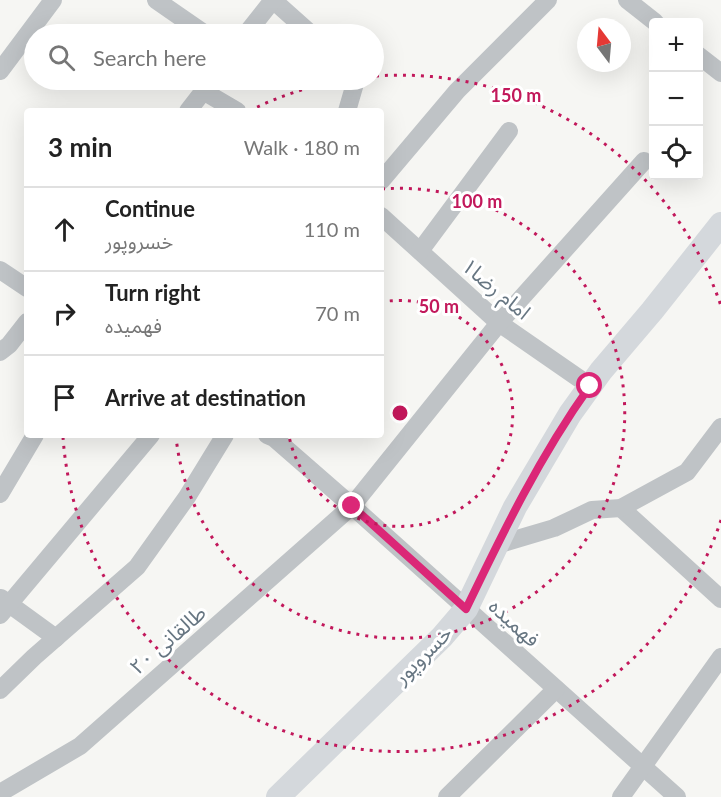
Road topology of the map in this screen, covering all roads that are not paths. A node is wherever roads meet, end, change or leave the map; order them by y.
1 (53, 0) edge
2 (156, 0) edge
3 (273, 0) edge
4 (548, 0) edge
5 (630, 1) edge
6 (651, 18) edge
7 (35, 24) edge
8 (191, 24) edge
9 (254, 24) edge
10 (300, 24) edge
11 (24, 38) edge
12 (703, 59) edge
13 (0, 70) edge
14 (721, 73) edge
15 (204, 90) edge
16 (214, 90) edge
17 (353, 90) edge
18 (190, 108) edge
19 (234, 108) edge
20 (347, 108) edge
21 (509, 131) dead end
22 (644, 161) dead end
23 (384, 177) edge
24 (384, 219) edge
25 (721, 224) edge
26 (420, 251) junction
27 (0, 270) edge
28 (24, 286) edge
29 (500, 323) junction
30 (24, 326) edge
31 (0, 352) edge
32 (590, 386) junction
33 (720, 432) edge
34 (33, 438) edge
35 (149, 438) edge
36 (223, 438) edge
37 (274, 438) edge
38 (0, 494) edge
39 (352, 506) junction
40 (621, 508) junction
41 (497, 545) junction
42 (721, 599) edge
43 (3, 605) edge
44 (466, 609) junction
45 (56, 638) junction
46 (721, 657) edge
47 (556, 689) junction
48 (0, 690) edge
49 (642, 765) junction
50 (0, 793) edge
51 (278, 797) edge
52 (447, 797) edge
53 (621, 797) edge
54 (676, 797) edge

1 - 7 street
2 - 8 street
3 - 9 street
3 - 10 street
4 - 23 street
5 - 6 street
11 - 13 street
12 - 14 street
15 - 18 street
16 - 19 street
17 - 20 street
21 - 26 street
22 - 29 street, طالقانی ۲۰
24 - 26 street, امام رضا۱
25 - 32 street, خسروپور
26 - 29 street, امام رضا۱
27 - 28 street
29 - 32 street, امام رضا۱
29 - 39 street, طالقانی ۲۰
30 - 31 street
32 - 41 street, خسروپور
33 - 40 street
34 - 38 street
35 - 43 street
36 - 45 street
37 - 39 street, فهمیده
39 - 44 street, فهمیده
39 - 50 street, طالقانی ۲۰
40 - 41 street
40 - 42 street
41 - 44 street, خسروپور
43 - 45 street
44 - 47 street, فهمیده
44 - 51 street, خسروپور
45 - 48 street
46 - 49 street
47 - 49 street, فهمیده
47 - 52 street
49 - 53 street
49 - 54 street, فهمیده

